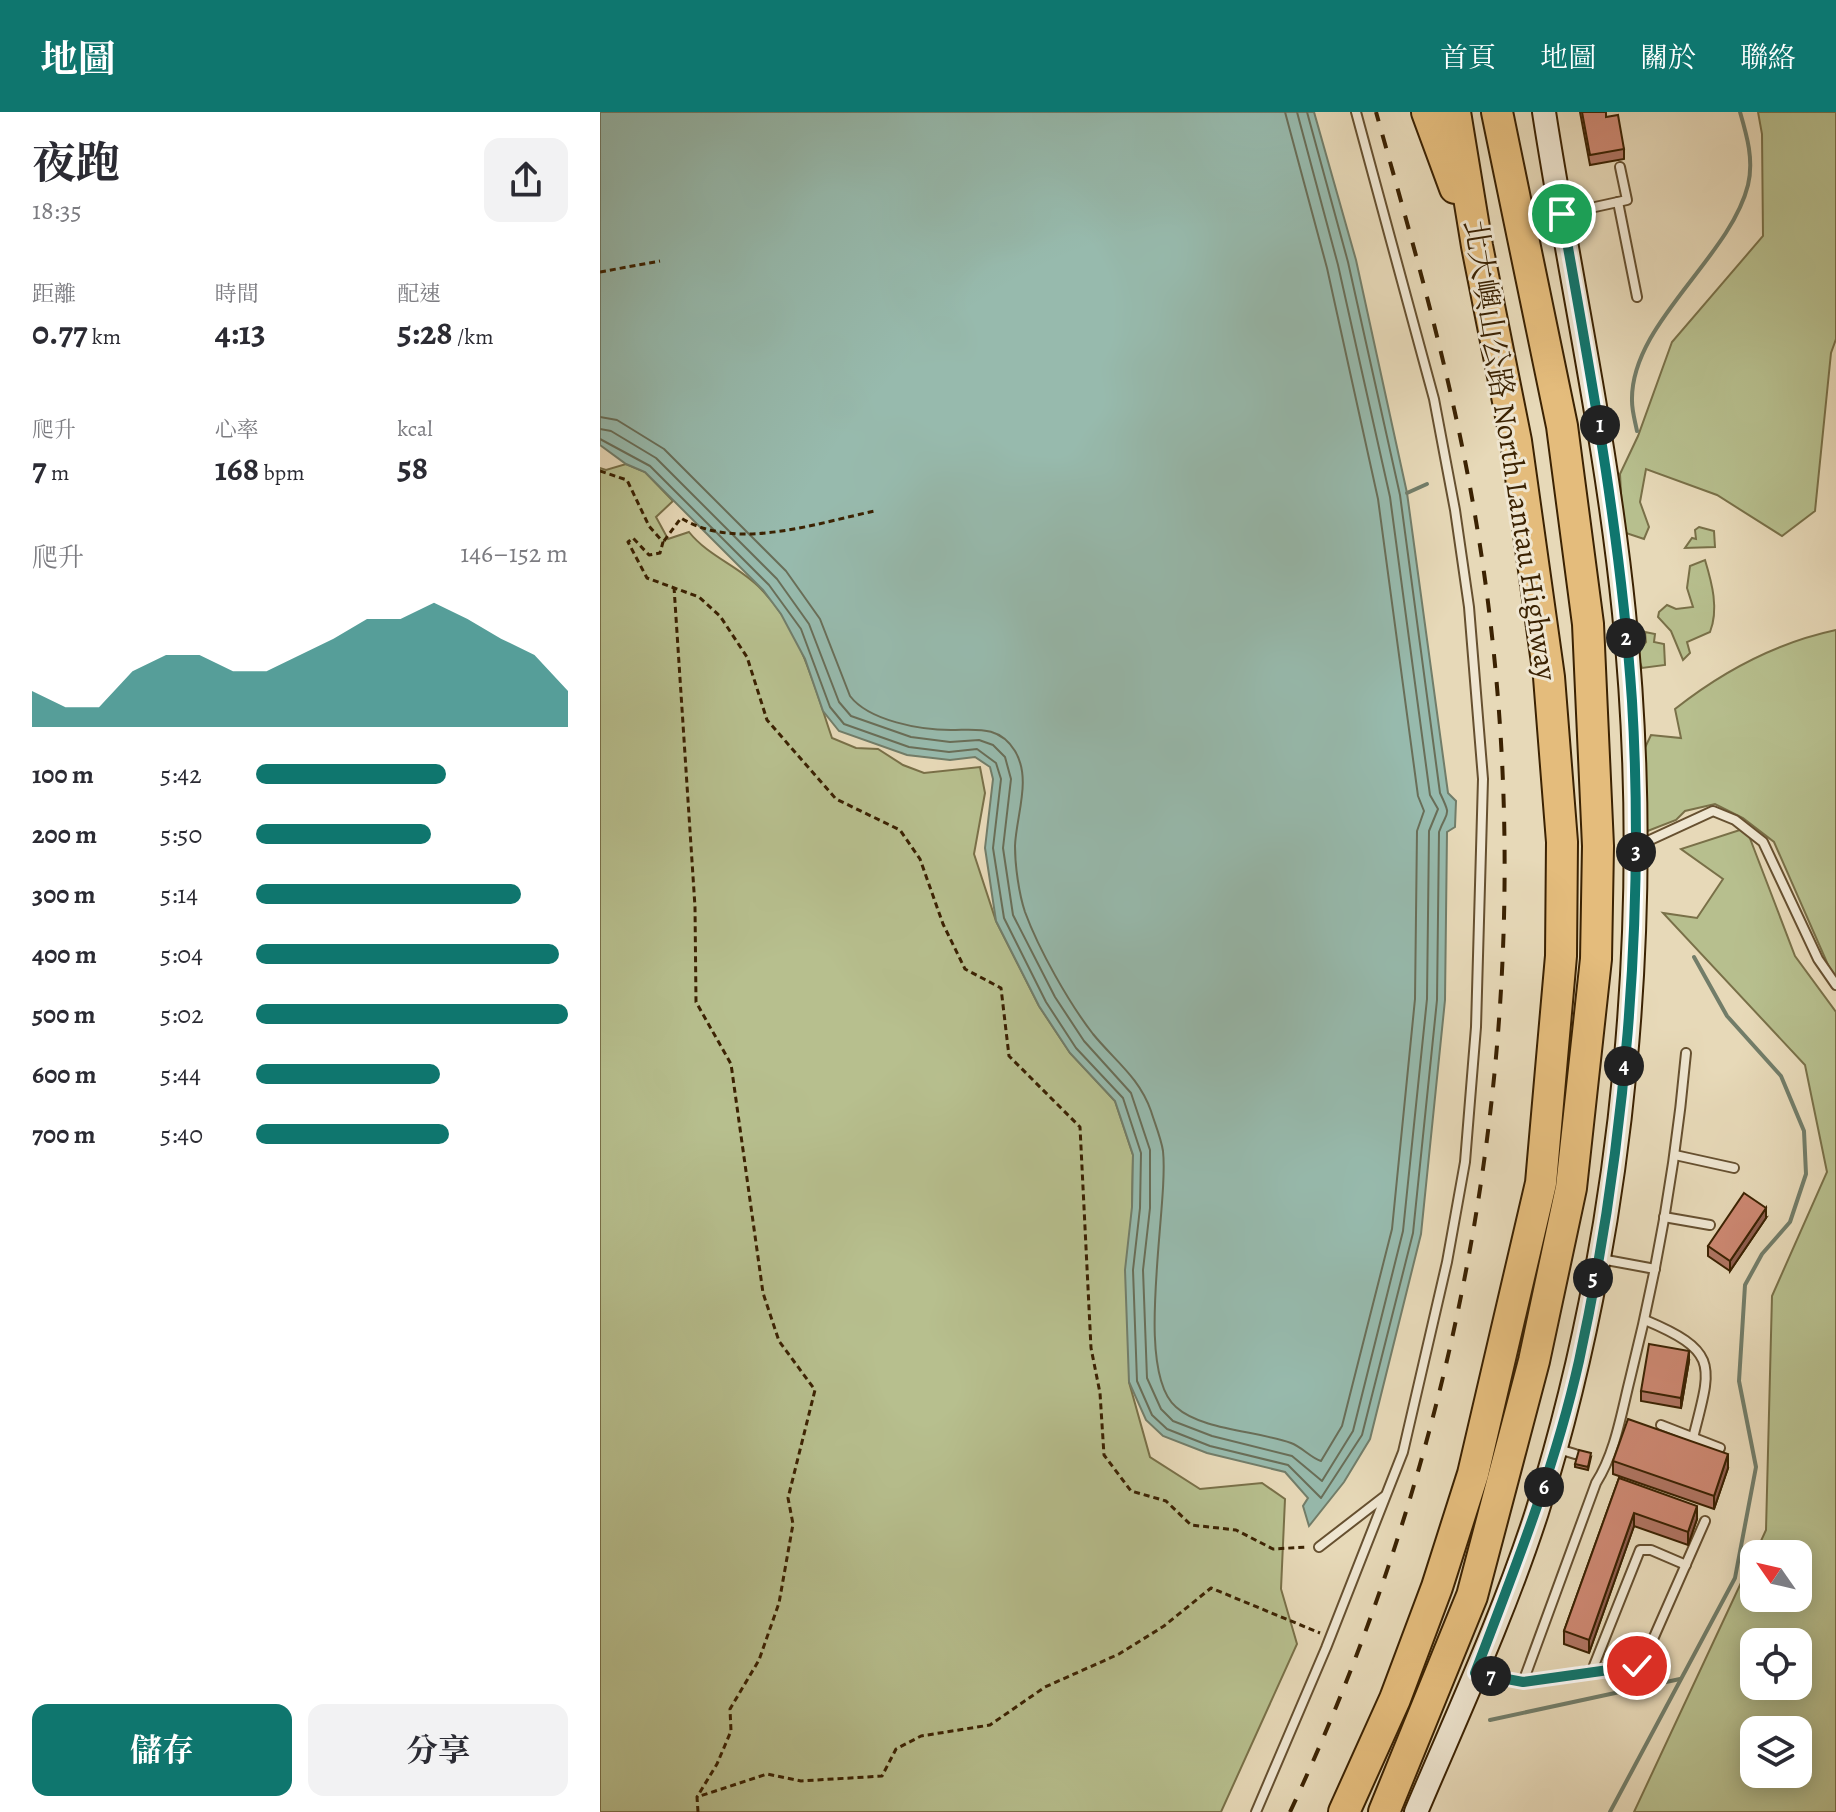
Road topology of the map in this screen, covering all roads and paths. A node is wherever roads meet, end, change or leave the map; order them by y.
1 (1356, 112) edge
2 (1427, 112) edge
3 (1455, 112) edge
4 (1497, 112) edge
5 (1544, 112) edge
6 (1620, 167) dead end
7 (1618, 202) junction
8 (1562, 214) junction
9 (1477, 246) junction
10 (660, 261) dead end
11 (600, 272) edge
12 (1637, 297) dead end
13 (600, 471) edge
14 (875, 511) dead end
15 (663, 542) junction
16 (674, 586) junction
17 (1637, 846) junction
18 (1836, 985) edge
19 (1686, 1053) dead end
20 (1675, 1155) junction
21 (1734, 1168) dead end
22 (1664, 1217) junction
23 (1710, 1225) dead end
24 (1596, 1258) junction
25 (1655, 1269) junction
26 (1645, 1320) junction
27 (1661, 1425) dead end
28 (1693, 1438) junction
29 (1720, 1448) edge
30 (1385, 1496) junction
31 (1705, 1521) dead end
32 (1319, 1547) joint
33 (1686, 1565) junction
34 (1330, 1637) junction
35 (1475, 1673) junction
36 (1591, 1673) junction
37 (1523, 1682) junction
38 (697, 1797) junction
39 (698, 1812) edge
40 (1256, 1812) edge
41 (1344, 1812) edge
42 (1384, 1812) edge
43 (1416, 1812) edge

1 - 30 lane
2 - 9 highway
3 - 9 highway, 北大嶼山公路 North Lantau Highway
4 - 42 highway, 北大嶼山公路 North Lantau Highway
5 - 8 main road
6 - 7 lane
7 - 8 lane
7 - 12 lane
8 - 17 main road
9 - 41 highway, 北大嶼山公路 North Lantau Highway
10 - 11 path
13 - 15 path
14 - 15 path
15 - 16 path
16 - 32 path
16 - 38 path
17 - 18 lane
17 - 24 main road
19 - 20 lane
20 - 21 lane
20 - 22 lane
22 - 23 lane
22 - 25 lane
24 - 25 lane
24 - 35 main road
25 - 26 lane
26 - 28 lane
26 - 37 lane
27 - 28 lane
28 - 29 lane
30 - 32 lane
30 - 34 lane
31 - 33 lane
33 - 36 lane
33 - 36 lane
34 - 38 path
34 - 40 lane
35 - 37 lane
35 - 43 main road
36 - 37 lane
38 - 39 path

